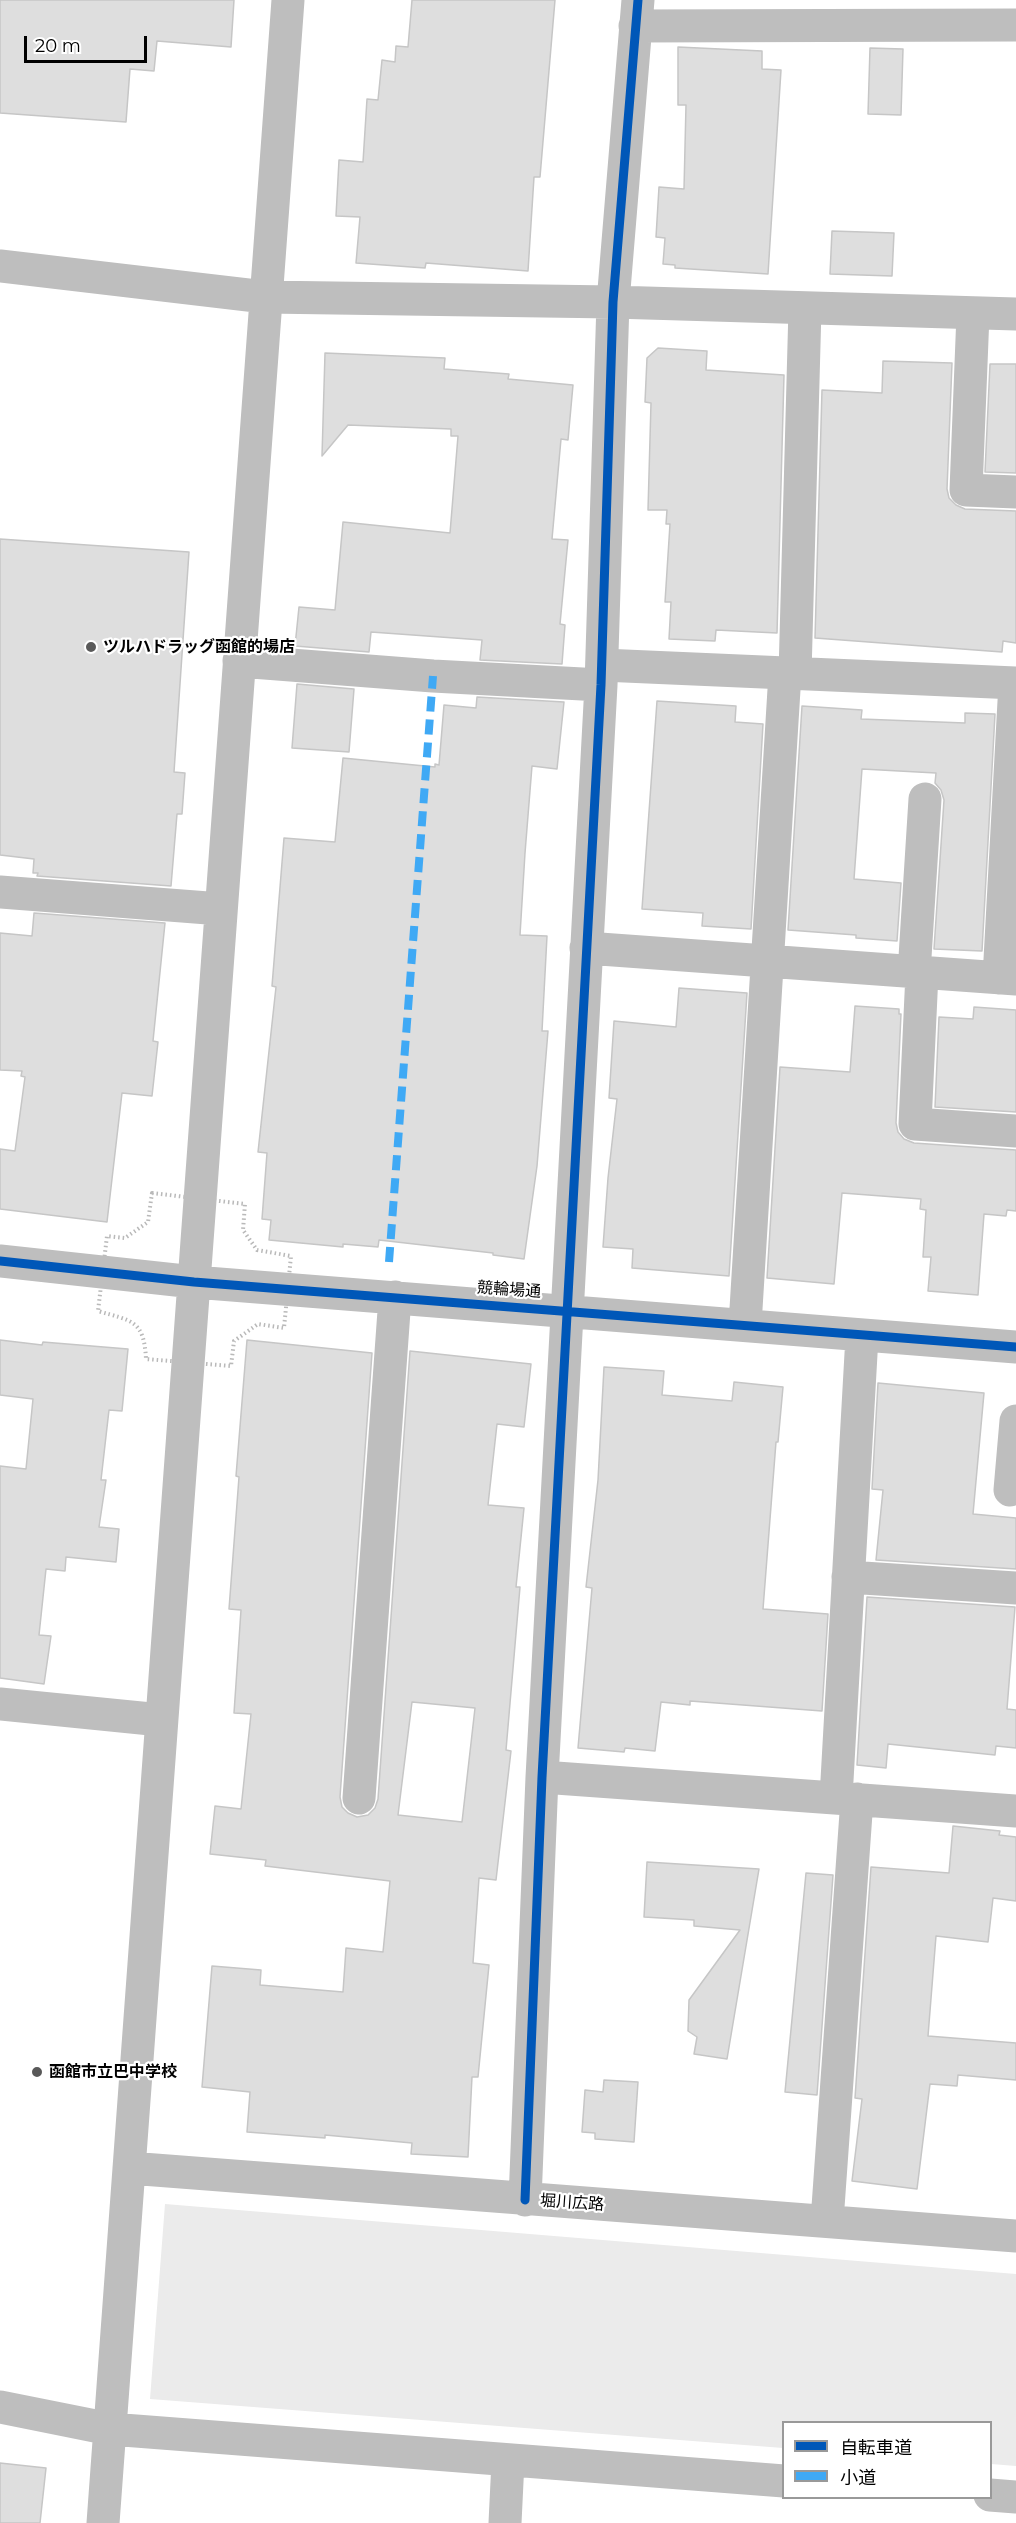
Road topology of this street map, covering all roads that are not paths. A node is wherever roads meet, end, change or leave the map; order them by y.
1 (288, 0) edge
2 (636, 13) edge
3 (1016, 25) edge
4 (0, 266) edge
5 (265, 297) junction
6 (613, 302) junction
7 (805, 308) junction
8 (973, 314) junction
9 (1016, 314) edge
10 (1016, 492) edge
11 (239, 661) junction
12 (790, 673) junction
13 (601, 675) junction
14 (1016, 683) edge
15 (925, 799) dead end
16 (0, 892) edge
17 (221, 909) junction
18 (586, 948) junction
19 (769, 962) junction
20 (918, 973) junction
21 (1007, 978) edge
22 (1016, 1131) edge
23 (0, 1261) edge
24 (194, 1282) junction
25 (394, 1297) junction
26 (569, 1310) junction
27 (744, 1325) junction
28 (862, 1336) junction
29 (1016, 1347) edge
30 (1016, 1421) edge
31 (1010, 1490) dead end
32 (848, 1577) junction
33 (1016, 1588) edge
34 (0, 1704) edge
35 (161, 1720) junction
36 (542, 1777) junction
37 (359, 1798) dead end
38 (846, 1798) junction
39 (1016, 1811) edge
40 (129, 2168) junction
41 (525, 2199) junction
42 (827, 2221) junction
43 (1016, 2236) edge
44 (0, 2406) edge
45 (110, 2429) junction
46 (508, 2461) junction
47 (782, 2481) edge
48 (992, 2495) edge
49 (1016, 2497) edge
50 (103, 2523) edge
51 (505, 2523) edge

1 - 5 street
2 - 3 street
2 - 6 street
4 - 5 street
5 - 6 street
5 - 11 street
6 - 7 street
6 - 13 street
7 - 8 street
7 - 12 street
8 - 9 street
8 - 10 street
11 - 13 street
11 - 17 street
12 - 13 street
12 - 14 street
12 - 19 street
13 - 18 street
14 - 21 street
15 - 20 street
16 - 17 street
17 - 24 street
18 - 19 street
18 - 26 street
19 - 20 street
19 - 27 street
20 - 21 street
20 - 22 street
23 - 24 street, 競輪場通
24 - 25 street, 競輪場通
24 - 35 street
25 - 26 street, 競輪場通
25 - 37 street
26 - 27 street, 競輪場通
26 - 36 street
27 - 28 street, 競輪場通
28 - 29 street, 競輪場通
28 - 32 street
30 - 31 street
32 - 33 street
32 - 38 street
34 - 35 street
35 - 40 street
36 - 38 street
36 - 41 street
38 - 39 street
38 - 42 street
40 - 41 street, 堀川広路
40 - 45 street
41 - 42 street, 堀川広路
42 - 43 street, 堀川広路
44 - 45 street
45 - 46 street
45 - 50 street
46 - 47 street
46 - 51 street
48 - 49 street

